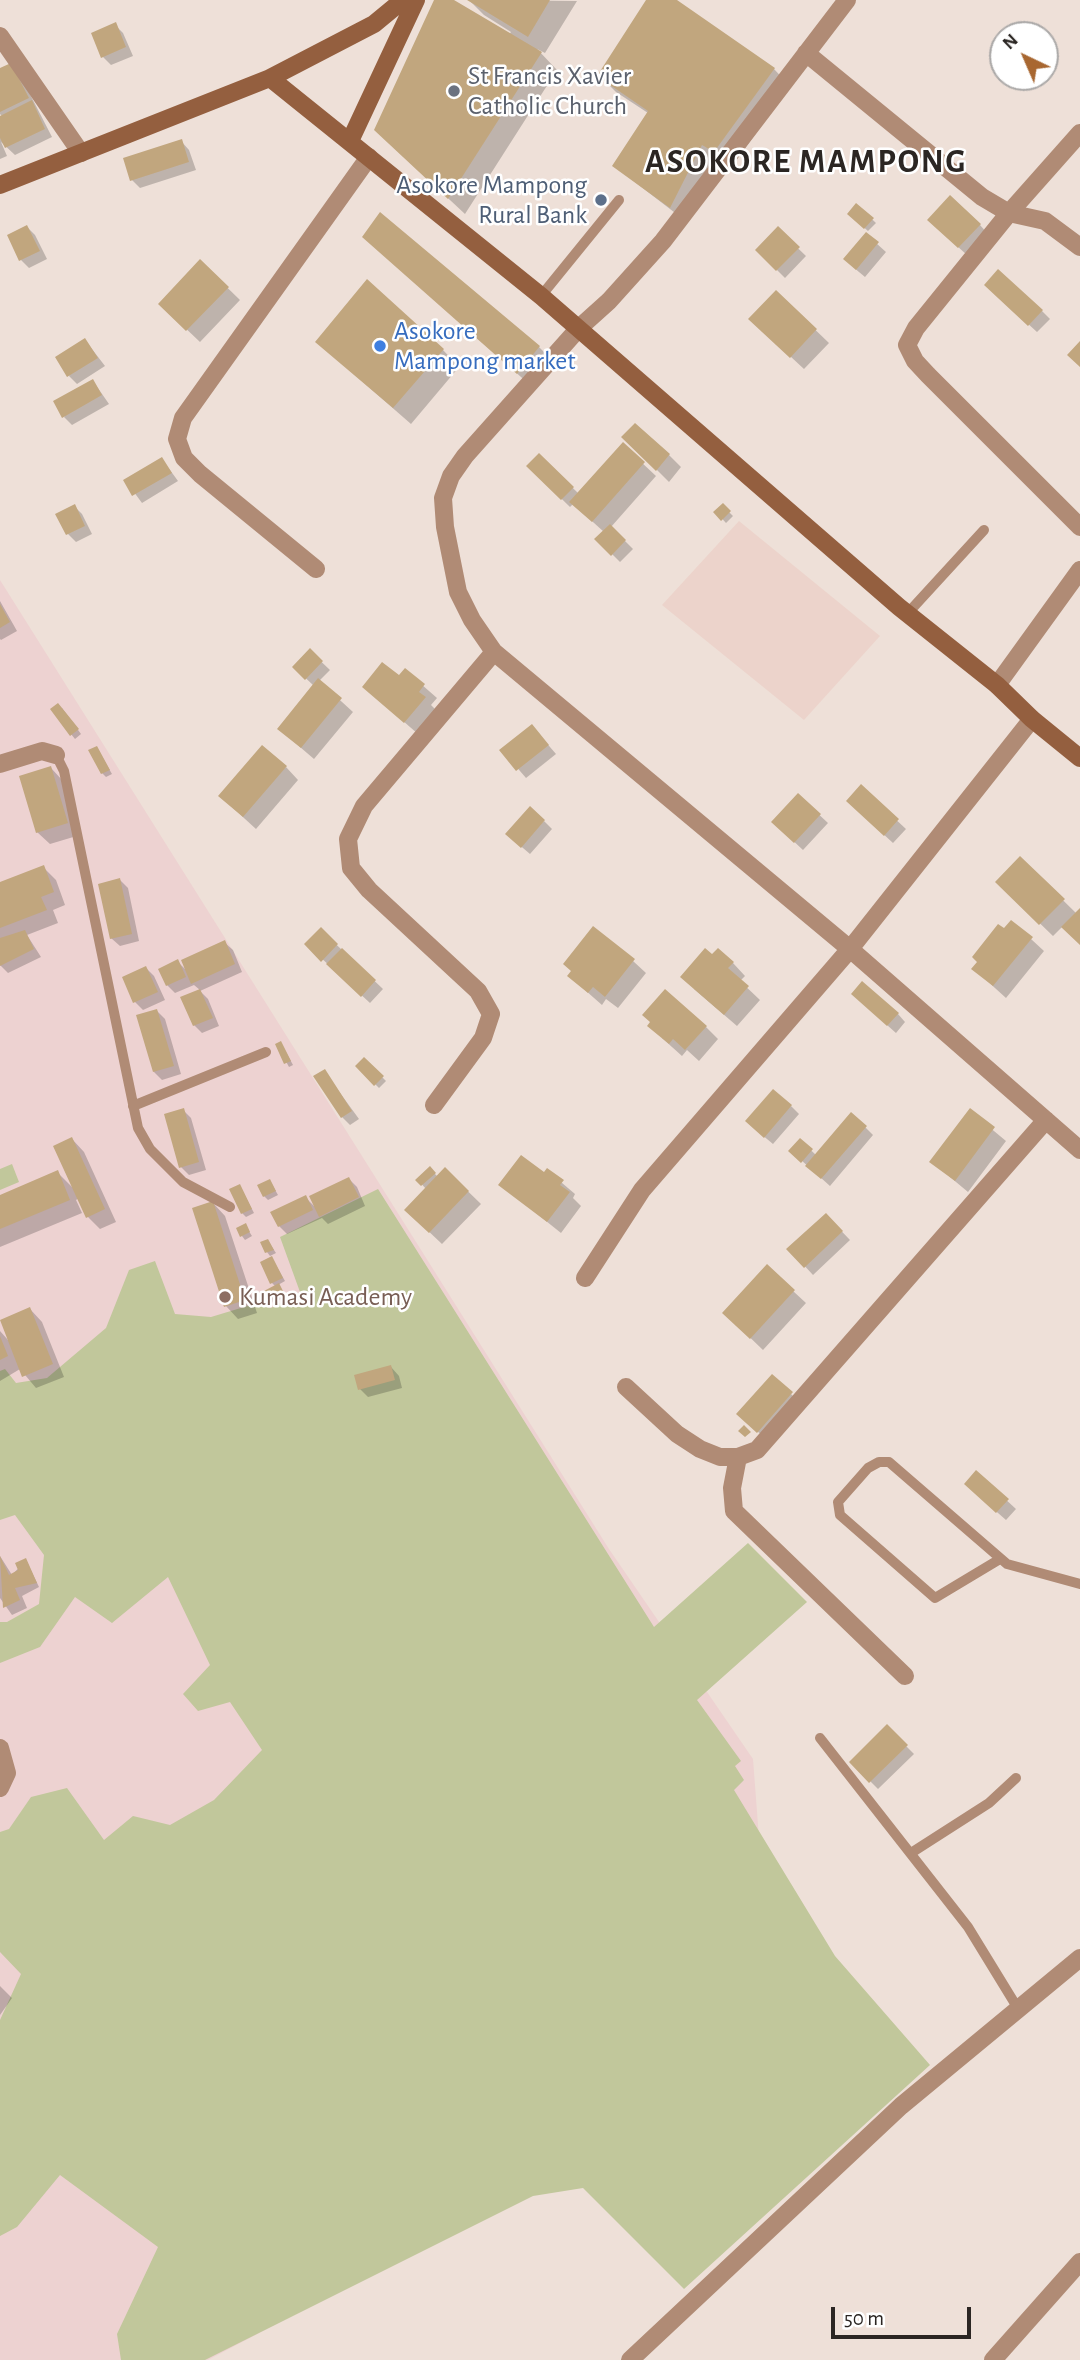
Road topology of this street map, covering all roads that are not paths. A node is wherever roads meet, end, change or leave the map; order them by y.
1 (403, 0) edge
2 (416, 0) edge
3 (847, 0) edge
4 (0, 36) edge
5 (806, 53) junction
6 (270, 78) junction
7 (1080, 133) edge
8 (350, 141) junction
9 (81, 153) junction
10 (369, 157) junction
11 (0, 185) edge
12 (619, 200) dead end
13 (1009, 213) junction
14 (1080, 247) edge
15 (541, 296) junction
16 (579, 328) junction
17 (1080, 527) edge
18 (984, 530) dead end
19 (316, 569) dead end
20 (1080, 570) edge
21 (907, 614) junction
22 (494, 652) junction
23 (997, 685) junction
24 (1032, 719) junction
25 (56, 755) joint
26 (1080, 758) edge
27 (0, 764) edge
28 (850, 949) junction
29 (265, 1052) dead end
30 (434, 1105) dead end
31 (133, 1107) junction
32 (1045, 1120) junction
33 (1080, 1150) edge
34 (230, 1207) dead end
35 (585, 1278) dead end
36 (626, 1387) dead end
37 (738, 1457) junction
38 (1000, 1559) junction
39 (1080, 1584) edge
40 (905, 1676) dead end
41 (820, 1738) dead end
42 (0, 1748) edge
43 (1016, 1778) dead end
44 (0, 1788) edge
45 (911, 1853) junction
46 (1080, 1958) edge
47 (1017, 2007) junction
48 (1080, 2262) edge
49 (630, 2360) edge
50 (993, 2360) edge

1 - 6 street
2 - 8 street
3 - 5 street
4 - 9 street
5 - 13 street
5 - 16 street
6 - 8 street
6 - 9 street
7 - 13 street
8 - 10 street
9 - 11 street
10 - 15 street
10 - 19 street
12 - 15 lane
13 - 14 street
13 - 17 street
15 - 16 street
16 - 21 street
16 - 22 street
18 - 21 lane
20 - 23 street
21 - 23 street
22 - 28 street
22 - 30 street
23 - 24 street
24 - 26 street
24 - 28 street
25 - 27 street
25 - 31 lane
28 - 32 street
28 - 35 street
29 - 31 lane
31 - 34 lane
32 - 33 street
32 - 37 street
36 - 37 street
37 - 40 street
38 - 38 lane
38 - 39 lane
41 - 45 lane
42 - 44 street
43 - 45 lane
45 - 47 lane
46 - 47 street
47 - 49 street
48 - 50 street

